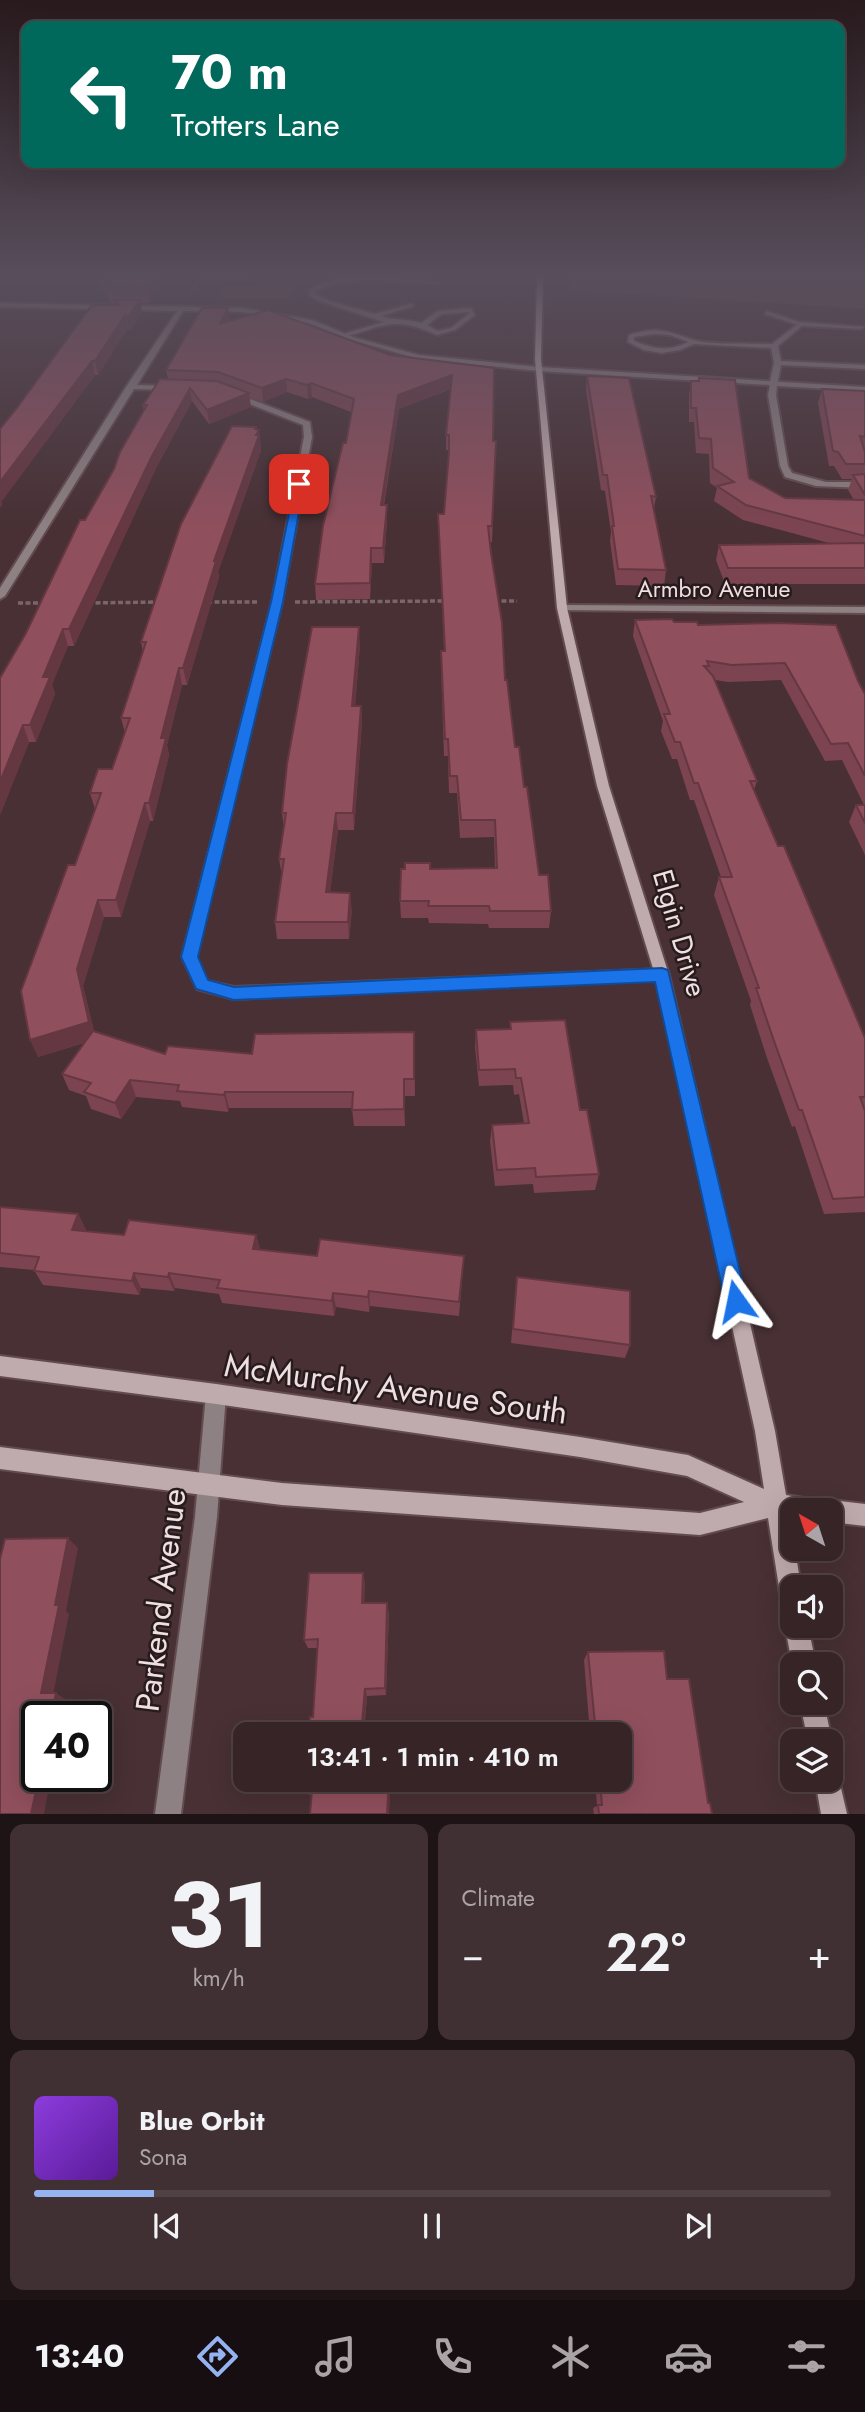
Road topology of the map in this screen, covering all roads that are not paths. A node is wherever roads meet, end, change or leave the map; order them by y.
1 (147, 361) edge
2 (456, 361) edge
3 (539, 361) edge
4 (778, 363) joint
5 (865, 367) edge
6 (539, 369) junction
7 (773, 386) junction
8 (130, 387) junction
9 (182, 388) edge
10 (865, 389) edge
11 (220, 390) edge
12 (865, 485) edge
13 (0, 595) edge
14 (562, 608) junction
15 (865, 610) edge
16 (662, 975) junction
17 (0, 1366) edge
18 (216, 1394) junction
19 (0, 1458) edge
20 (208, 1485) junction
21 (775, 1506) junction
22 (780, 1506) edge
23 (844, 1513) edge
24 (865, 1515) edge
25 (787, 1575) edge
26 (830, 1792) edge
27 (168, 1814) edge
28 (834, 1814) edge

1 - 8 street
2 - 6 street
3 - 6 street, Elgin Drive
4 - 5 street
4 - 7 street
6 - 7 street
6 - 14 street, Elgin Drive
7 - 10 street
7 - 12 street
8 - 9 street
8 - 13 street
11 - 16 street
14 - 15 street, Armbro Avenue
14 - 16 street, Elgin Drive
16 - 21 street, Elgin Drive
17 - 18 street, McMurchy Avenue South
18 - 20 street, Parkend Avenue
18 - 21 street, McMurchy Avenue South
19 - 20 street, McMurchy Avenue South
20 - 21 street, McMurchy Avenue South
20 - 27 street, Parkend Avenue
21 - 22 street, McMurchy Avenue South
21 - 25 street, Elgin Drive
23 - 24 street
26 - 28 street

